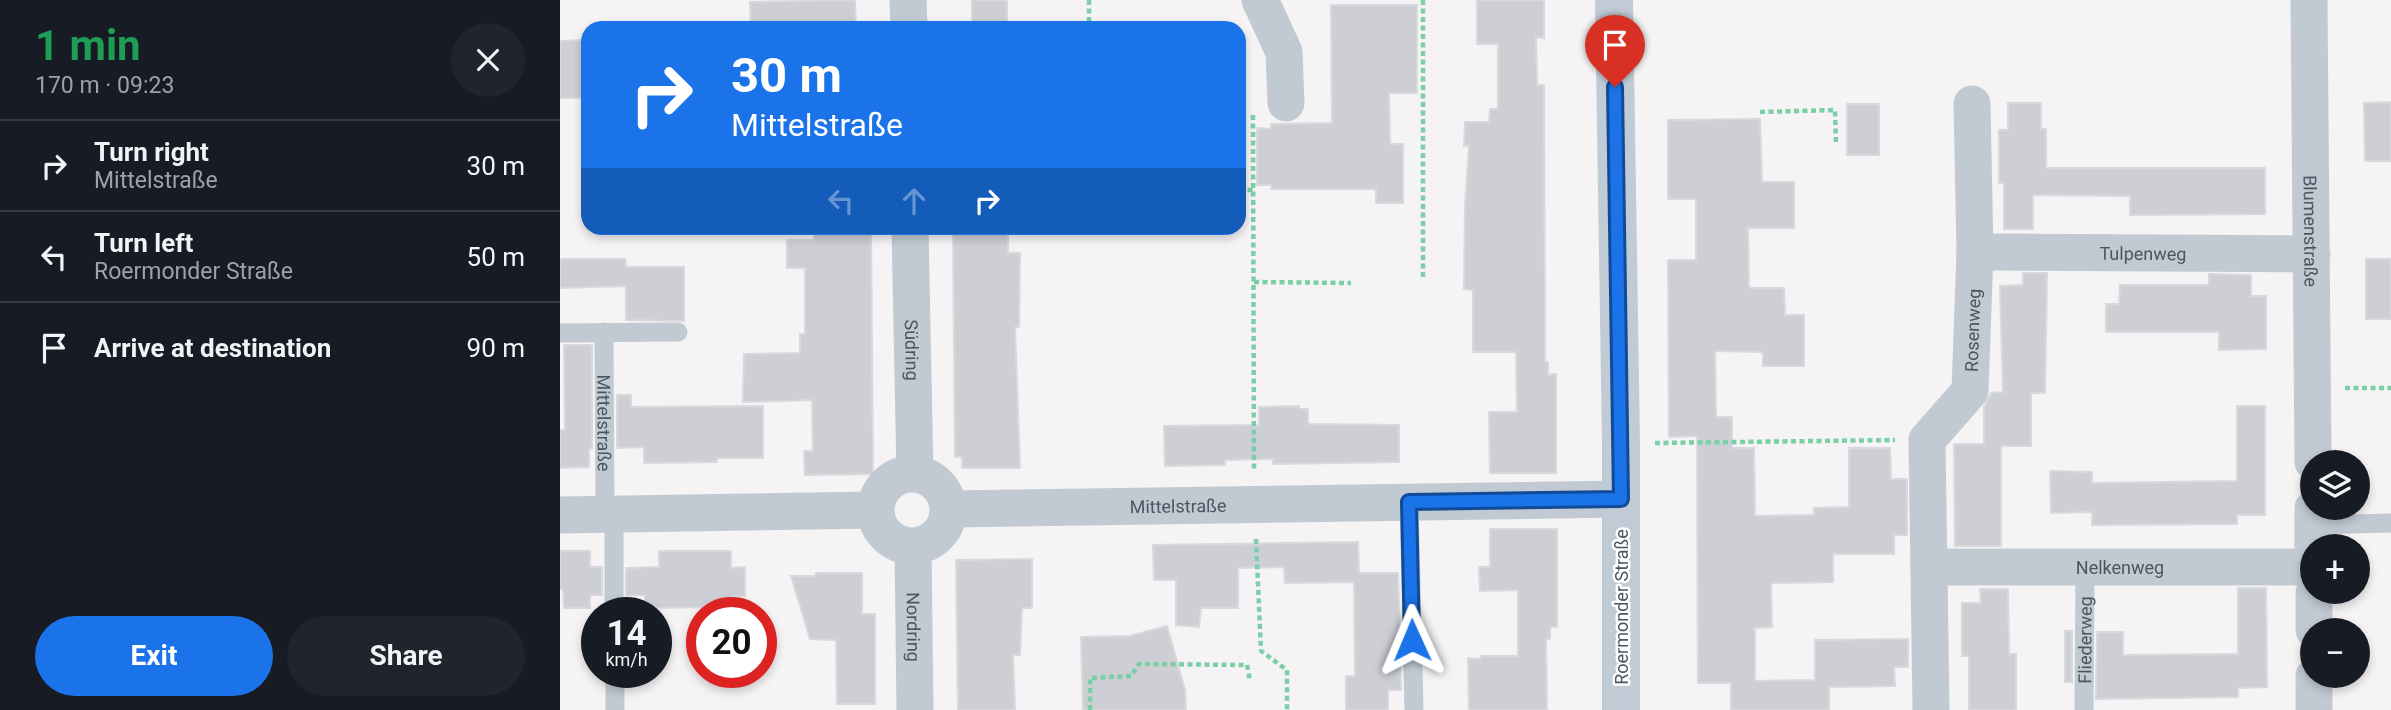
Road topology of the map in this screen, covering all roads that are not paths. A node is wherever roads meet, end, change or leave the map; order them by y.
1 (908, 0) edge
2 (1260, 0) edge
3 (1614, 0) edge
4 (2309, 0) edge
5 (909, 21) edge
6 (1972, 104) dead end
7 (1269, 107) road end
8 (910, 235) edge
9 (1975, 252) junction
10 (2312, 254) junction
11 (560, 332) edge
12 (604, 332) junction
13 (678, 332) dead end
14 (2313, 450) edge
15 (915, 474) junction
16 (1621, 499) junction
17 (1409, 502) junction
18 (948, 509) junction
19 (876, 510) junction
20 (609, 514) junction
21 (560, 515) edge
22 (2391, 523) edge
23 (2313, 526) edge
24 (914, 547) junction
25 (1929, 567) junction
26 (2300, 567) edge
27 (2085, 569) junction
28 (613, 597) edge
29 (615, 688) edge
30 (2314, 688) edge
31 (615, 710) edge
32 (915, 710) edge
33 (1414, 710) edge
34 (1620, 710) edge
35 (1931, 710) edge
36 (2084, 710) edge
37 (2314, 710) edge

1 - 5 street
2 - 7 street
3 - 16 main road, Roermonder Straße
4 - 10 street, Blumenstraße
6 - 9 street, Rosenweg
8 - 15 street, Südring
9 - 10 street, Tulpenweg
9 - 25 street, Rosenweg
10 - 14 street, Blumenstraße
11 - 12 lane
12 - 13 lane
12 - 20 lane, Mittelstraße
15 - 18 street
15 - 19 street
16 - 17 street, Mittelstraße
16 - 34 main road, Roermonder Straße
17 - 18 street, Mittelstraße
17 - 33 lane
18 - 24 street
19 - 20 street
19 - 24 street
20 - 21 street
20 - 28 lane, Mittelstraße
22 - 23 lane
24 - 32 street, Nordring
25 - 27 street, Nelkenweg
25 - 35 street
26 - 27 street, Nelkenweg
27 - 36 lane, Fliederweg
29 - 31 lane
30 - 37 street

